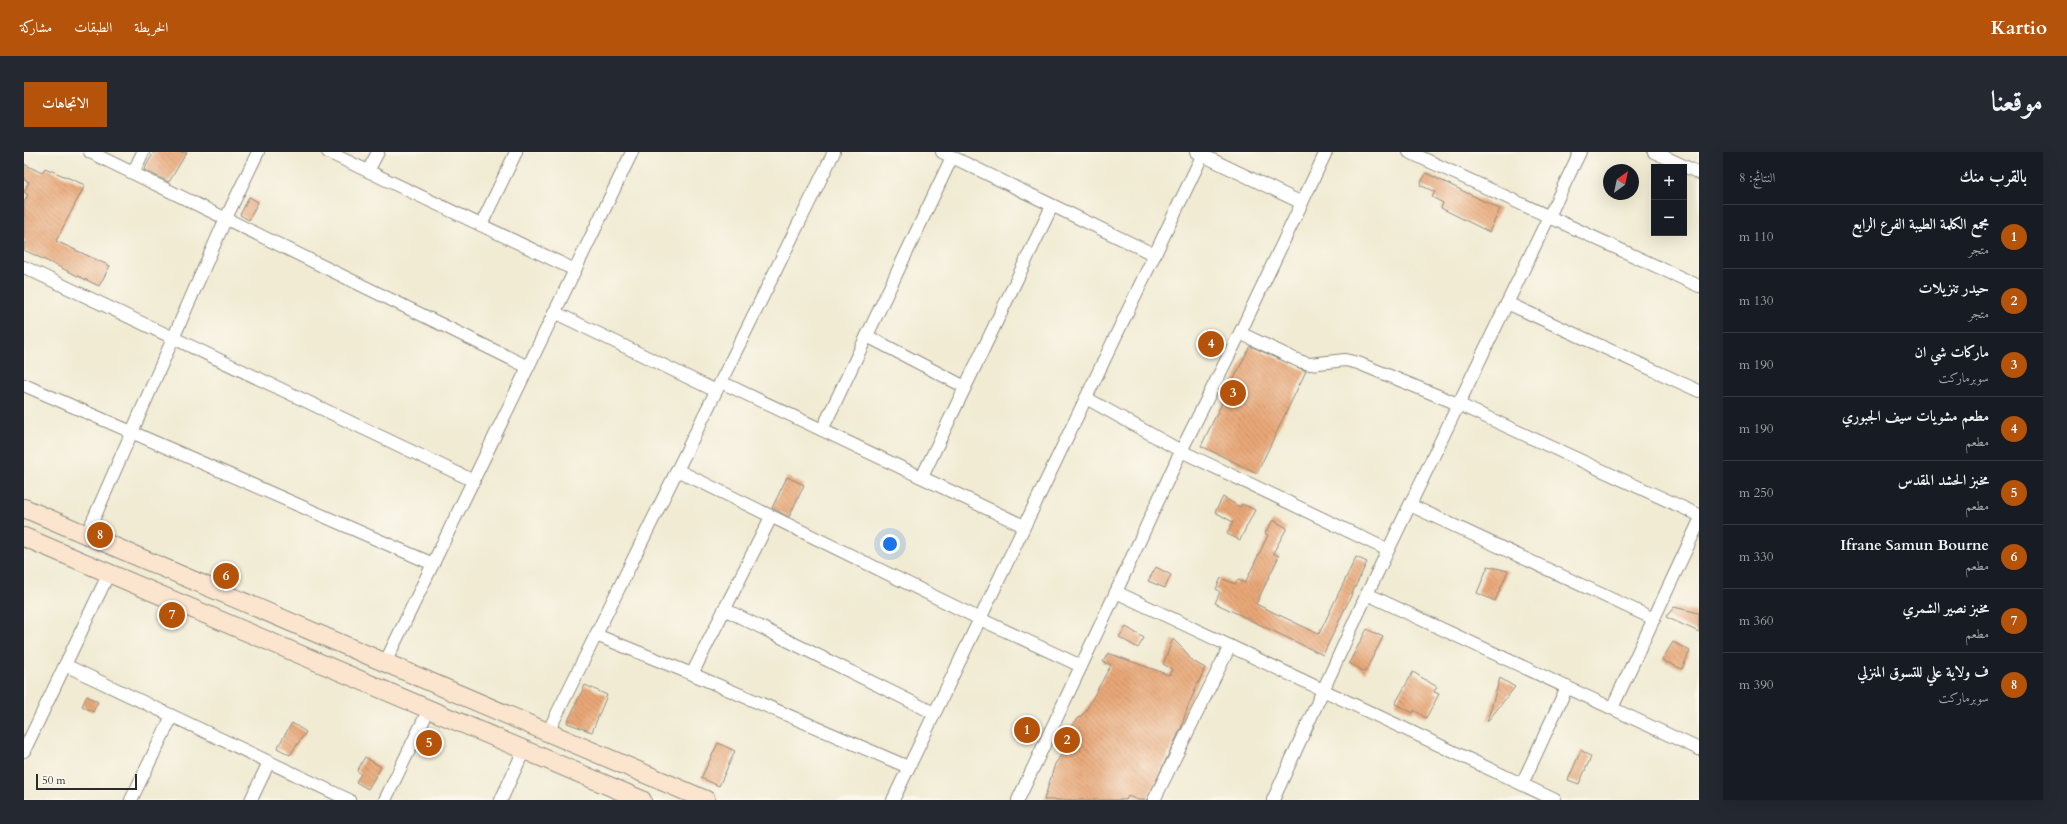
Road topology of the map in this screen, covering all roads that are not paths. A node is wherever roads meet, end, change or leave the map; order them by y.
1 (90, 152) edge
2 (143, 152) edge
3 (258, 152) edge
4 (328, 152) edge
5 (378, 152) edge
6 (516, 152) edge
7 (632, 152) edge
8 (834, 152) edge
9 (1326, 152) edge
10 (1409, 152) edge
11 (1580, 152) edge
12 (1654, 152) edge
13 (1201, 153) edge
14 (947, 154) edge
15 (368, 171) junction
16 (133, 173) junction
17 (1699, 173) edge
18 (1302, 203) junction
19 (1052, 206) junction
20 (1549, 216) junction
21 (226, 218) junction
22 (481, 226) junction
23 (1155, 255) junction
24 (24, 267) edge
25 (574, 270) junction
26 (1699, 286) edge
27 (1507, 303) junction
28 (554, 312) junction
29 (1240, 333) junction
30 (867, 336) junction
31 (173, 337) junction
32 (528, 367) junction
33 (24, 385) edge
34 (719, 386) junction
35 (965, 387) junction
36 (1699, 391) edge
37 (1086, 398) junction
38 (1458, 404) junction
39 (822, 430) junction
40 (131, 432) junction
41 (1181, 451) junction
42 (677, 470) junction
43 (922, 477) junction
44 (474, 481) junction
45 (1410, 505) junction
46 (24, 508) edge
47 (1699, 515) edge
48 (771, 517) junction
49 (1699, 522) edge
50 (1024, 526) junction
51 (87, 534) junction
52 (24, 537) edge
53 (1388, 550) junction
54 (433, 564) junction
55 (109, 573) junction
56 (1116, 592) junction
57 (1367, 594) junction
58 (724, 609) junction
59 (980, 618) junction
60 (1654, 619) junction
61 (596, 635) junction
62 (1230, 646) junction
63 (386, 663) junction
64 (65, 665) junction
65 (1081, 666) junction
66 (692, 674) junction
67 (1567, 687) junction
68 (1322, 690) junction
69 (1612, 708) junction
70 (429, 709) junction
71 (934, 713) junction
72 (172, 716) junction
73 (548, 732) junction
74 (1699, 749) edge
75 (524, 750) junction
76 (24, 751) edge
77 (269, 762) junction
78 (908, 767) junction
79 (1522, 784) junction
80 (614, 795) edge
81 (1276, 799) edge
82 (131, 800) edge
83 (251, 800) edge
84 (349, 800) edge
85 (385, 800) edge
86 (501, 800) edge
87 (642, 800) edge
88 (706, 800) edge
89 (892, 800) edge
90 (1018, 800) edge
91 (1154, 800) edge
92 (1555, 800) edge

1 - 16 street
2 - 16 street
3 - 21 street
4 - 15 street
5 - 15 street
6 - 22 street
7 - 25 street
8 - 34 street
9 - 18 street
10 - 20 street
11 - 20 street
12 - 17 street
13 - 18 street
13 - 23 street
14 - 19 street
14 - 30 street
15 - 22 street
16 - 21 street
18 - 29 street
19 - 23 street
19 - 35 street
20 - 26 street
20 - 27 street
21 - 31 street
21 - 32 street
22 - 25 street
23 - 37 street
24 - 31 street
25 - 28 street
27 - 36 street
27 - 38 street
28 - 32 street
28 - 34 street
29 - 38 street
29 - 41 street
30 - 35 street
30 - 39 street
31 - 40 street
31 - 44 street
32 - 44 street
33 - 40 street
34 - 39 street
34 - 42 street
35 - 43 street
37 - 41 street
37 - 50 street
38 - 45 street
38 - 47 street
39 - 43 street
40 - 51 street
40 - 54 street
41 - 53 street
41 - 56 street
42 - 48 street
42 - 61 street
43 - 50 street
44 - 54 street
45 - 53 street
45 - 60 street
46 - 51 street
48 - 58 street
48 - 59 street
49 - 60 street
50 - 59 street
51 - 63 street
52 - 55 street
53 - 57 street
54 - 63 street
55 - 64 street
55 - 70 street
56 - 62 street
56 - 65 street
57 - 67 street
57 - 68 street
58 - 66 street
58 - 71 street
59 - 65 street
59 - 71 street
60 - 69 street
61 - 66 street
61 - 73 street
62 - 68 street
62 - 91 street
63 - 73 street
64 - 72 street
64 - 76 street
65 - 90 street
66 - 78 street
67 - 69 street
67 - 79 street
68 - 79 street
68 - 81 street
69 - 74 street
70 - 75 street
70 - 85 street
71 - 78 street
72 - 77 street
72 - 82 street
73 - 88 street
75 - 80 street
75 - 86 street
77 - 83 street
77 - 84 street
78 - 89 street
79 - 92 street
80 - 87 street

